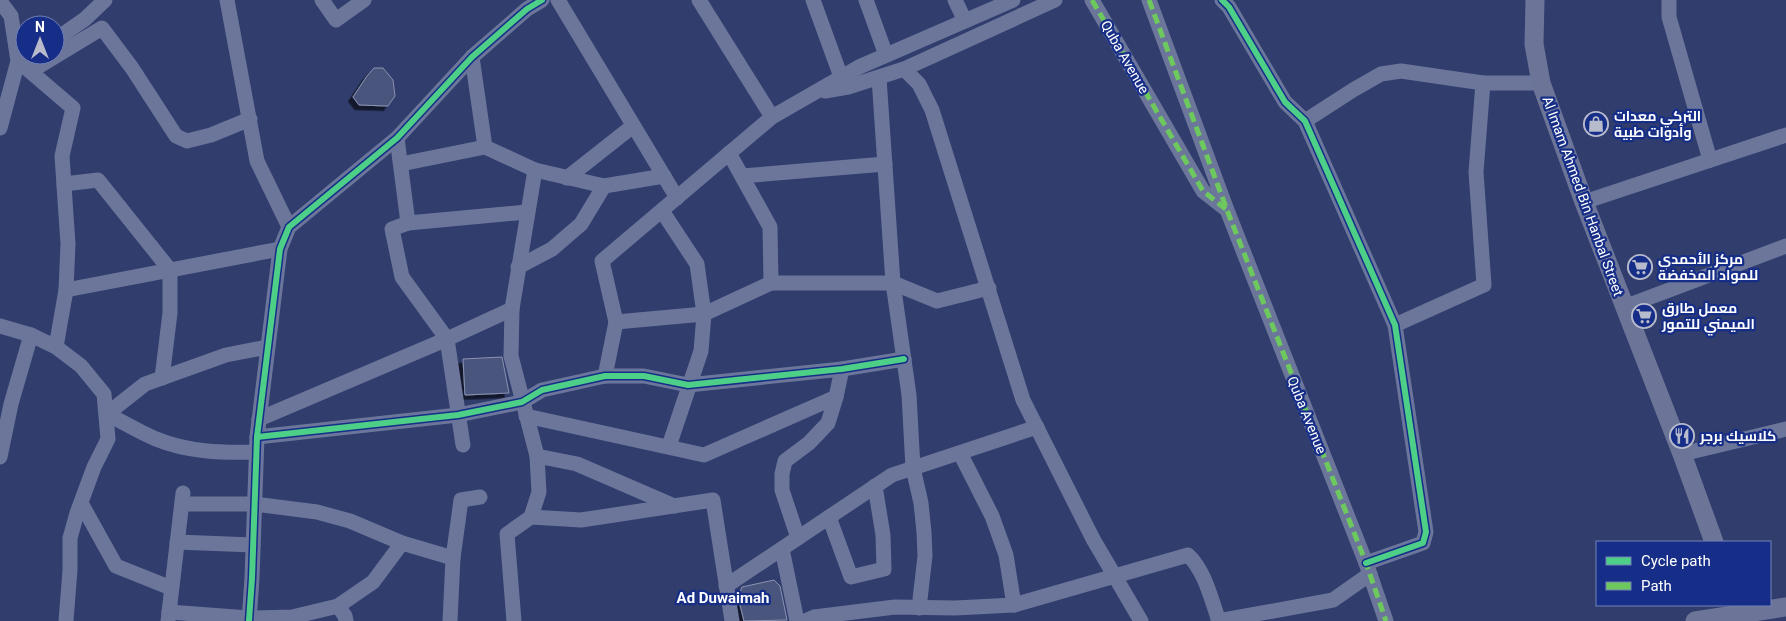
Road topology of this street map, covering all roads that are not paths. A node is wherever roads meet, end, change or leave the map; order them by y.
1 (105, 0) edge
2 (227, 0) edge
3 (322, 0) edge
4 (364, 0) edge
5 (542, 0) edge
6 (558, 0) edge
7 (698, 0) edge
8 (813, 0) edge
9 (866, 0) edge
10 (955, 0) edge
11 (1013, 0) edge
12 (1055, 0) edge
13 (1092, 0) edge
14 (1149, 0) edge
15 (1222, 0) edge
16 (1535, 0) edge
17 (1669, 0) edge
18 (0, 1) edge
19 (524, 4) edge
20 (964, 21) junction
21 (15, 30) edge
22 (65, 33) edge
23 (886, 54) junction
24 (472, 57) junction
25 (21, 65) edge
26 (27, 65) edge
27 (904, 69) junction
28 (31, 71) junction
29 (841, 77) junction
30 (879, 78) junction
31 (1484, 83) junction
32 (1541, 83) junction
33 (815, 92) junction
34 (772, 117) junction
35 (250, 120) junction
36 (1305, 121) junction
37 (634, 126) junction
38 (0, 128) edge
39 (1786, 135) edge
40 (397, 138) junction
41 (485, 147) junction
42 (729, 153) junction
43 (1710, 160) junction
44 (401, 164) junction
45 (885, 164) junction
46 (535, 170) junction
47 (664, 176) junction
48 (742, 176) junction
49 (567, 178) junction
50 (64, 184) junction
51 (604, 186) junction
52 (677, 198) junction
53 (1584, 202) junction
54 (1227, 210) junction
55 (662, 211) junction
56 (527, 212) junction
57 (408, 223) junction
58 (288, 228) junction
59 (1786, 246) edge
60 (280, 249) junction
61 (518, 266) junction
62 (170, 270) junction
63 (771, 283) junction
64 (893, 283) junction
65 (989, 288) junction
66 (66, 290) junction
67 (1624, 307) junction
68 (512, 309) junction
69 (704, 314) junction
70 (616, 322) junction
71 (1395, 325) junction
72 (0, 326) edge
73 (31, 335) junction
74 (447, 339) junction
75 (56, 347) junction
76 (267, 347) junction
77 (904, 359) junction
78 (842, 369) junction
79 (606, 376) junction
80 (162, 378) junction
81 (688, 385) junction
82 (836, 397) junction
83 (524, 409) junction
84 (107, 414) junction
85 (458, 415) junction
86 (259, 419) junction
87 (1037, 428) junction
88 (1786, 430) edge
89 (256, 444) junction
90 (463, 445) dead end
91 (669, 446) junction
92 (960, 453) junction
93 (1682, 454) junction
94 (538, 456) junction
95 (0, 457) edge
96 (913, 468) junction
97 (875, 486) junction
98 (480, 497) dead end
99 (81, 503) junction
100 (254, 504) junction
101 (675, 506) junction
102 (531, 517) junction
103 (829, 517) junction
104 (1711, 537) edge
105 (798, 538) junction
106 (177, 542) junction
107 (402, 543) junction
108 (253, 545) junction
109 (782, 549) junction
110 (453, 558) junction
111 (1368, 569) junction
112 (1116, 577) junction
113 (726, 586) junction
114 (171, 588) junction
115 (1771, 603) edge
116 (1014, 605) junction
117 (338, 606) junction
118 (1700, 606) edge
119 (1786, 607) edge
120 (919, 608) junction
121 (169, 616) edge
122 (249, 620) edge
123 (811, 620) edge
124 (66, 621) edge
125 (346, 621) edge
126 (450, 621) edge
127 (514, 621) edge
128 (732, 621) edge
129 (797, 621) edge
130 (1141, 621) edge
131 (1219, 621) edge
132 (1386, 621) edge
133 (1682, 621) edge
134 (1695, 621) edge

1 - 22 street
2 - 35 street
3 - 4 street
5 - 19 street
6 - 37 street
7 - 34 street
8 - 29 street
9 - 23 street
10 - 20 street
11 - 20 street
12 - 27 street
13 - 54 street, Quba Avenue
14 - 54 street, Quba Avenue
15 - 36 street
16 - 32 main road, Al Imam Ahmed Bin Hanbal Street
17 - 43 street
18 - 21 street
19 - 24 street
20 - 23 street
23 - 29 street
24 - 40 street
24 - 41 street
25 - 38 street
26 - 28 street
27 - 30 street
27 - 65 street
28 - 35 street
28 - 50 street
29 - 33 street
30 - 33 street
30 - 45 street
31 - 32 street
31 - 36 street
31 - 71 street
32 - 53 main road, Al Imam Ahmed Bin Hanbal Street
33 - 34 street
34 - 42 street
35 - 58 street
36 - 71 street
37 - 47 street
37 - 49 street
39 - 43 street
40 - 44 street
40 - 58 street
41 - 44 street
41 - 46 street
42 - 48 street
42 - 52 street
43 - 53 street
44 - 57 street
45 - 48 street
45 - 64 street
46 - 49 street
46 - 56 street
47 - 51 street
47 - 52 street
48 - 63 street
49 - 51 street
50 - 62 street
50 - 66 street
51 - 61 street
52 - 55 street
53 - 67 main road, Al Imam Ahmed Bin Hanbal Street
54 - 111 street, Quba Avenue
55 - 69 street
55 - 70 street
56 - 57 street
56 - 61 street
57 - 74 street
58 - 60 street
59 - 67 street
60 - 62 street
60 - 76 street
61 - 68 street
62 - 66 street
62 - 80 street
63 - 64 street
63 - 69 street
64 - 65 street
64 - 77 street
65 - 87 street
66 - 75 street
67 - 93 main road, Al Imam Ahmed Bin Hanbal Street
68 - 74 street
68 - 83 street
69 - 70 street
69 - 81 street
70 - 79 street
71 - 111 street
72 - 73 street
73 - 75 street
73 - 95 street
74 - 85 street
74 - 86 street
75 - 84 street
76 - 80 street
76 - 86 street
77 - 78 street
77 - 96 street
78 - 81 street
78 - 82 street
79 - 81 street
79 - 83 street
80 - 84 street
81 - 91 street
82 - 91 street
82 - 105 street
83 - 85 street
83 - 91 street
83 - 94 street
84 - 89 street
84 - 99 street
85 - 89 street
85 - 90 street
86 - 89 street
87 - 92 street
87 - 112 street
88 - 93 street
89 - 100 street
92 - 96 street
92 - 116 street
93 - 104 main road, Al Imam Ahmed Bin Hanbal Street
94 - 101 street
94 - 102 street
96 - 97 street
96 - 120 street
97 - 103 street
97 - 103 street
98 - 110 street
99 - 114 street
99 - 124 street
100 - 106 street
100 - 107 street
100 - 108 street
101 - 102 street
101 - 113 street
102 - 127 street
103 - 105 street
105 - 109 street
106 - 108 street
106 - 114 street
107 - 110 street
107 - 117 street
108 - 122 street
109 - 113 street
109 - 129 street
110 - 126 street
111 - 131 street
111 - 132 street, Quba Avenue
112 - 116 street
112 - 130 street
112 - 131 street
113 - 128 street
114 - 121 street
115 - 119 main road
116 - 120 street
117 - 122 street
117 - 125 street
118 - 133 main road
119 - 134 main road
120 - 123 street
121 - 122 street

